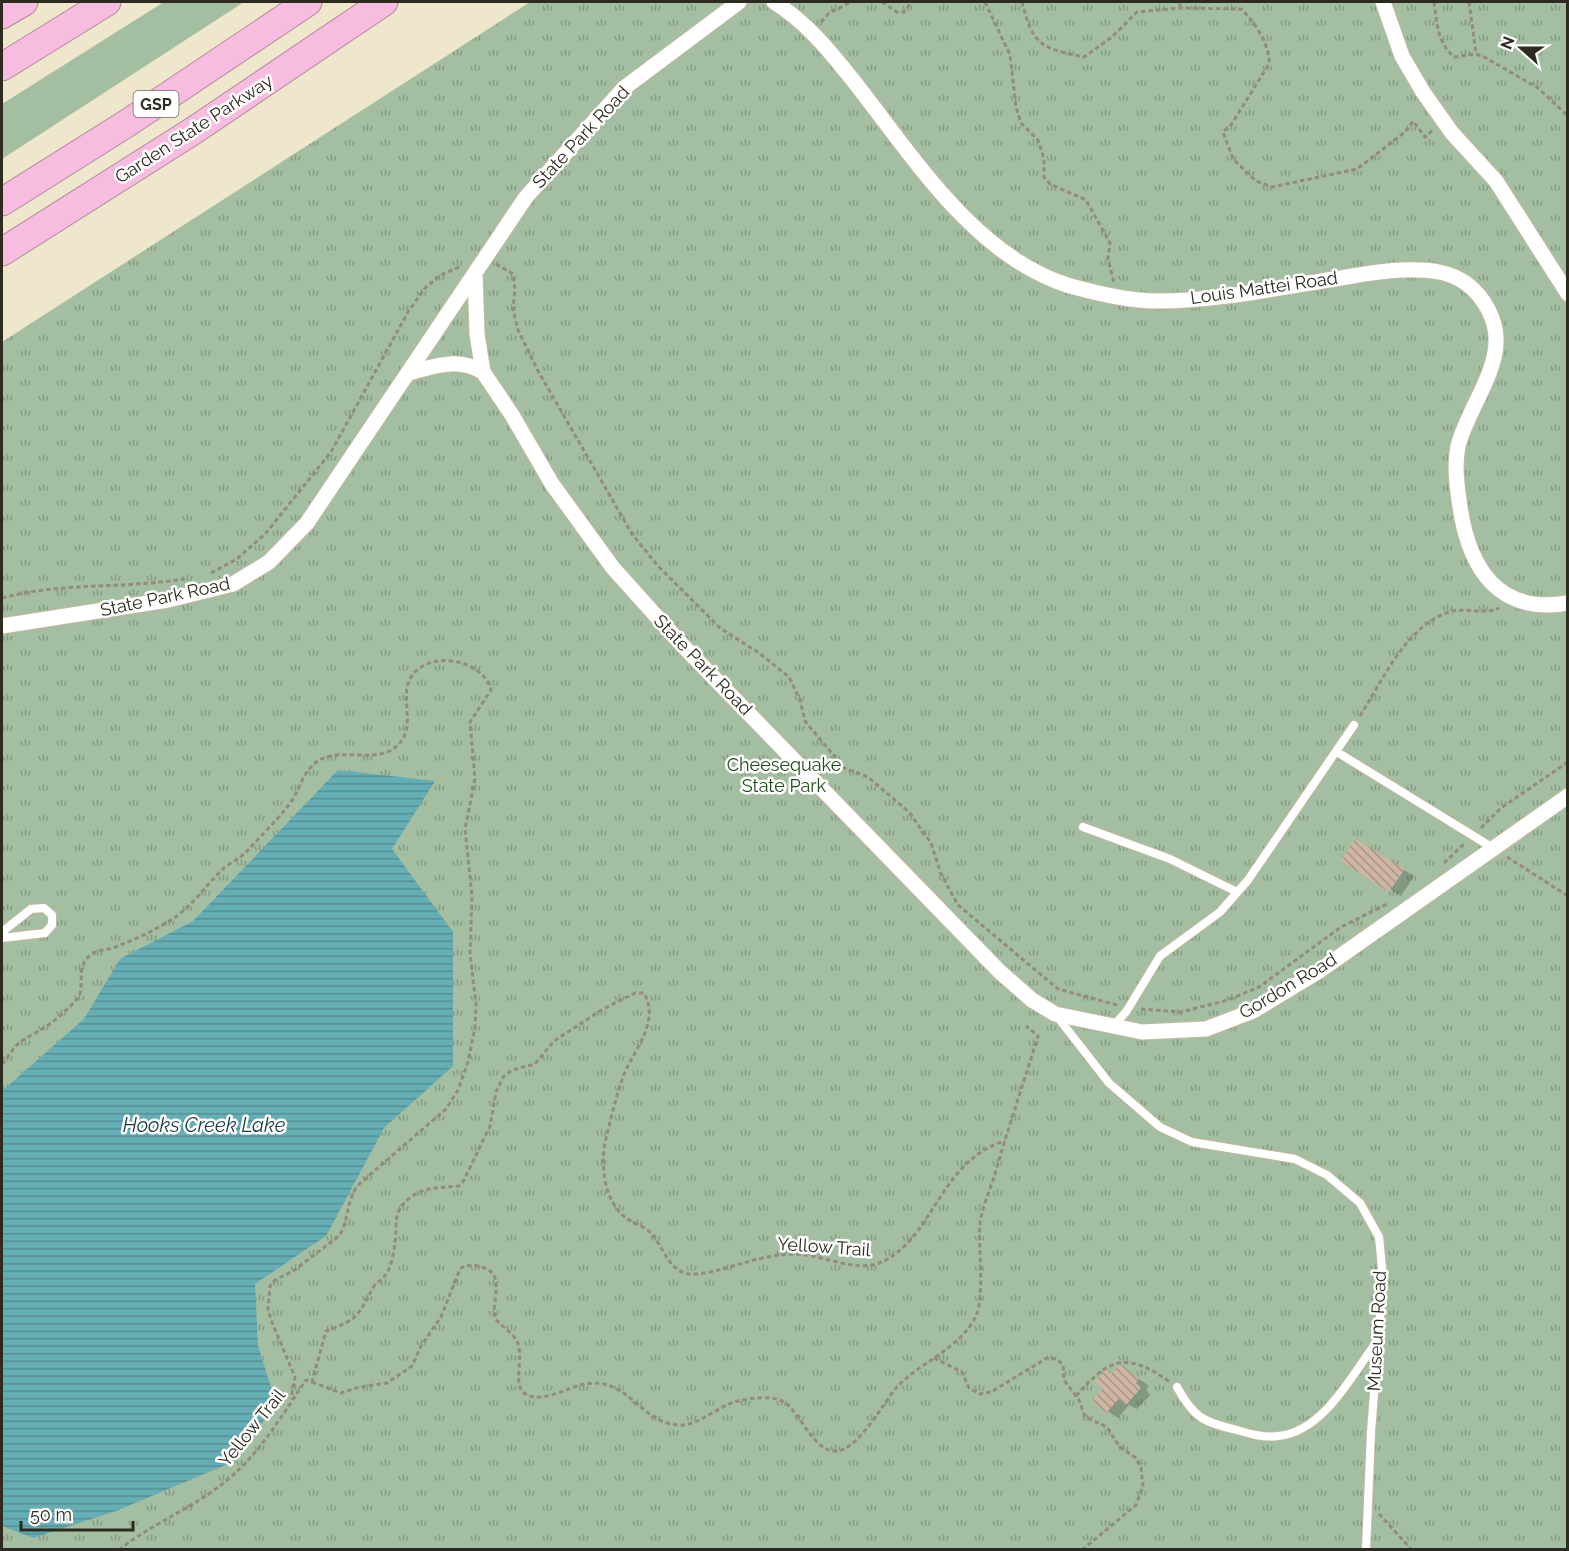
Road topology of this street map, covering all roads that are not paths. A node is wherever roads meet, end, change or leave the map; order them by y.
1 (24, 2) edge
2 (107, 2) edge
3 (308, 2) edge
4 (384, 2) edge
5 (739, 2) edge
6 (774, 2) edge
7 (1383, 2) edge
8 (2, 15) edge
9 (2, 67) edge
10 (2, 202) edge
11 (59, 216) junction
12 (2, 252) edge
13 (2, 261) edge
14 (472, 269) junction
15 (1568, 294) edge
16 (483, 372) junction
17 (409, 373) junction
18 (1568, 603) edge
19 (2, 626) edge
20 (1354, 726) road end
21 (1337, 752) junction
22 (1568, 796) edge
23 (1083, 827) dead end
24 (1492, 848) junction
25 (1237, 892) junction
26 (959, 929) joint
27 (2, 932) edge
28 (2, 938) edge
29 (1055, 1014) junction
30 (1112, 1027) junction
31 (1378, 1339) junction
32 (1177, 1387) road end
33 (1365, 1550) edge

1 - 8 highway
2 - 9 highway
3 - 10 highway, GSP
4 - 11 highway, Garden State Parkway / GSP
5 - 14 street, State Park Road
6 - 18 street, Louis Mattei Road
7 - 15 street
11 - 12 highway, Garden State Parkway / GSP
11 - 13 highway
14 - 16 street, State Park Road
14 - 17 street, State Park Road
16 - 17 street
16 - 26 street, State Park Road
17 - 19 street, State Park Road
20 - 21 lane
21 - 24 lane
21 - 25 lane
22 - 24 street, Gordon Road
23 - 25 lane
24 - 30 street, Gordon Road
25 - 30 lane
26 - 29 street, Gordon Road
27 - 28 lane
29 - 30 street, Gordon Road
29 - 31 lane, Museum Road
31 - 32 lane
31 - 33 lane, Museum Road

